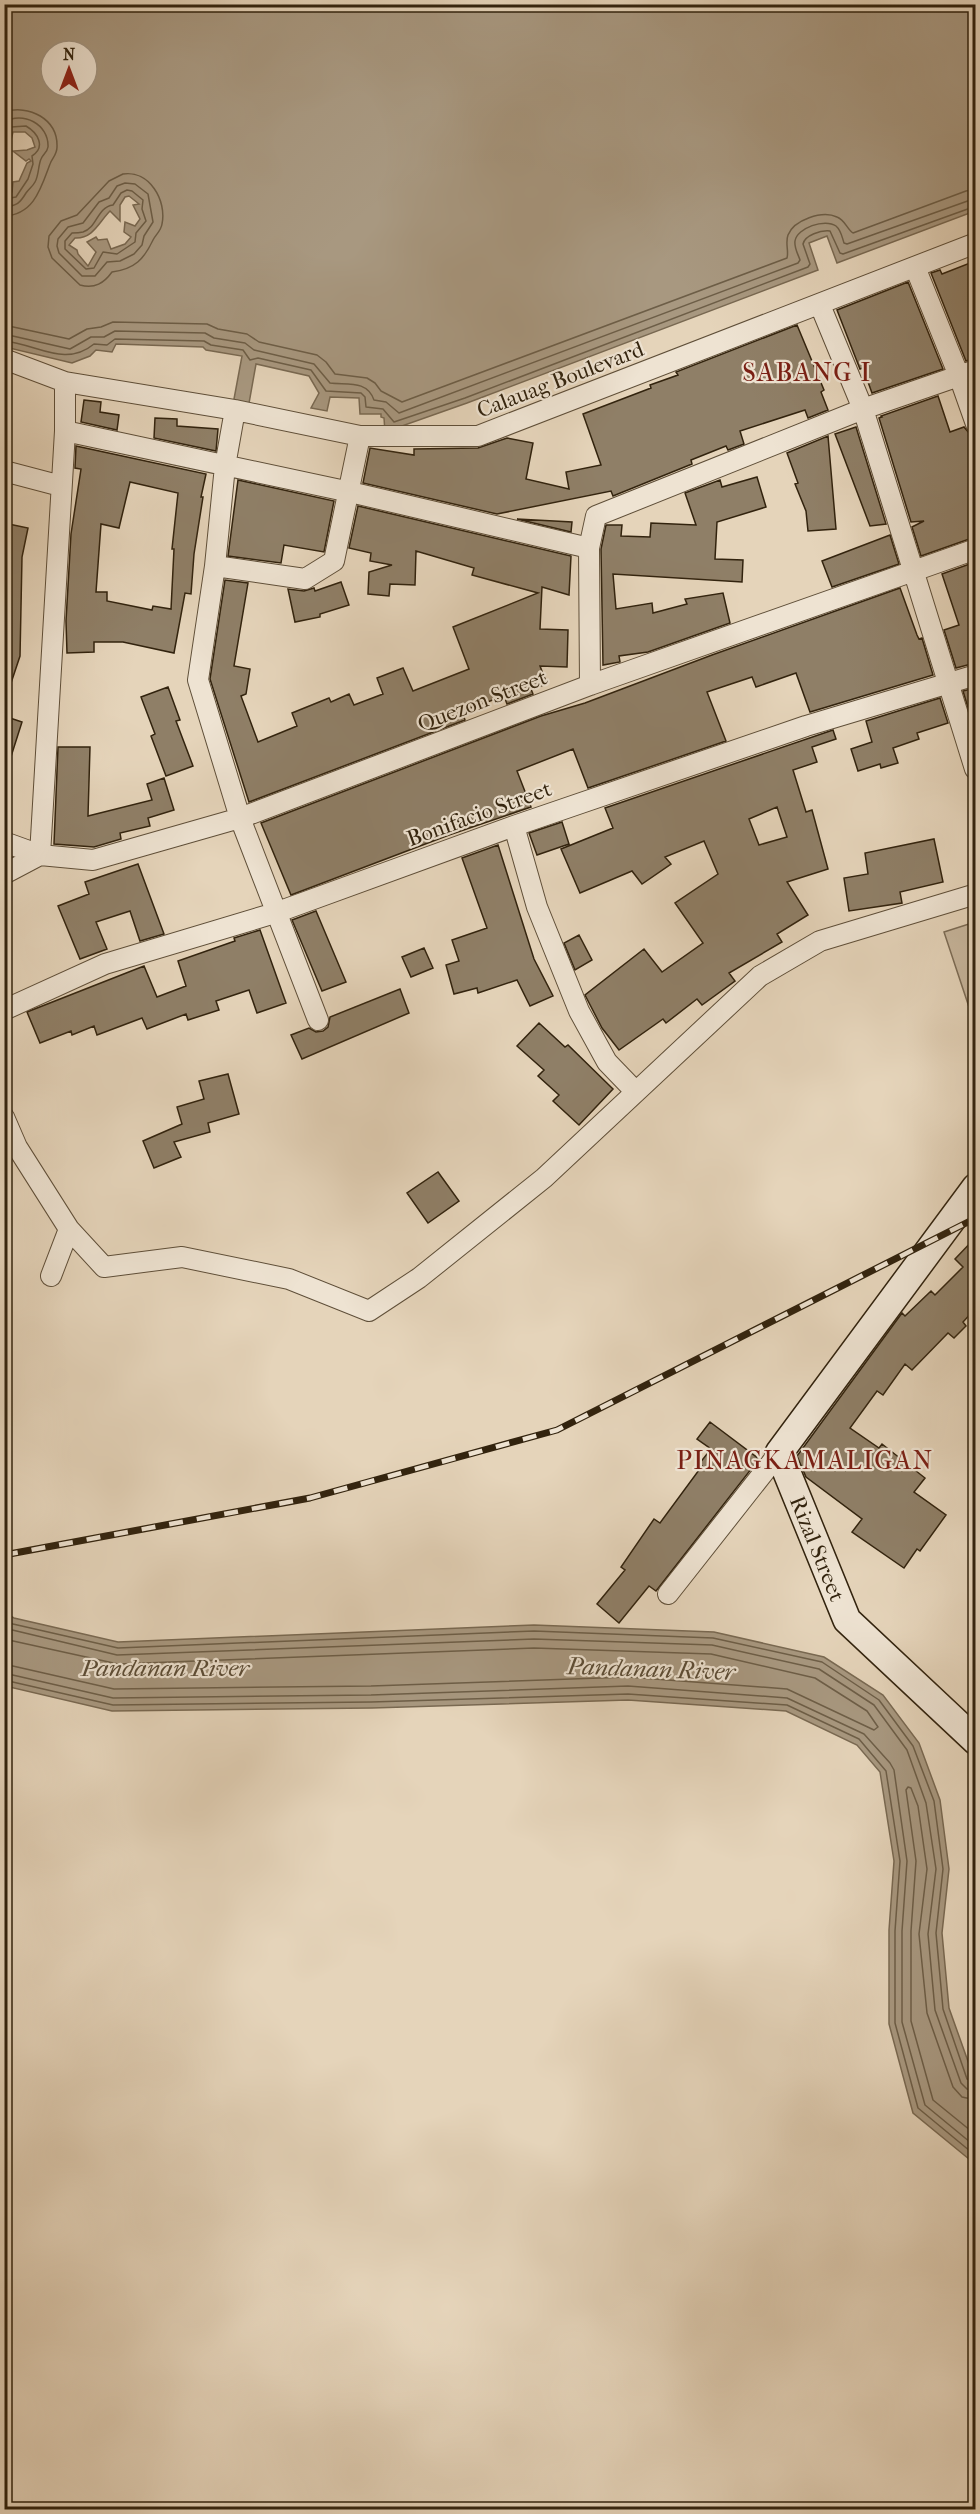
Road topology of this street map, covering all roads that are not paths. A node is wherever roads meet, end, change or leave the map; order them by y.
1 (975, 243) edge
2 (915, 267) junction
3 (820, 304) junction
4 (4, 359) edge
5 (967, 373) edge
6 (65, 382) junction
7 (863, 409) junction
8 (235, 410) junction
9 (975, 424) edge
10 (65, 431) junction
11 (360, 436) junction
12 (225, 466) junction
13 (4, 471) edge
14 (61, 486) junction
15 (350, 492) junction
16 (589, 548) junction
17 (975, 549) edge
18 (215, 566) junction
19 (913, 570) junction
20 (975, 675) edge
21 (949, 684) junction
22 (590, 685) junction
23 (975, 769) edge
24 (240, 818) junction
25 (514, 826) junction
26 (4, 842) edge
27 (40, 855) junction
28 (4, 874) edge
29 (975, 894) edge
30 (275, 913) junction
31 (4, 1010) edge
32 (318, 1020) dead end
33 (634, 1091) junction
34 (4, 1117) edge
35 (975, 1187) edge
36 (69, 1229) junction
37 (51, 1276) dead end
38 (779, 1453) junction
39 (668, 1594) dead end
40 (975, 1741) edge

1 - 2 street, Calauag Boulevard
2 - 3 street, Calauag Boulevard
2 - 5 street
3 - 7 street
3 - 11 street, Calauag Boulevard
4 - 6 street, Calauag Boulevard
5 - 7 street
5 - 9 street
6 - 8 street, Calauag Boulevard
6 - 10 street
7 - 16 street
7 - 19 street
8 - 11 street, Calauag Boulevard
8 - 12 street
10 - 12 street
10 - 14 street
11 - 15 street
12 - 15 street
12 - 18 street
13 - 14 street
14 - 27 street
15 - 16 street
15 - 18 street
16 - 22 street
17 - 19 street, Quezon Street
18 - 24 street
19 - 21 street
19 - 22 street, Quezon Street
20 - 21 street, Bonifacio Street
21 - 23 street
21 - 25 street, Bonifacio Street
22 - 24 street, Quezon Street
24 - 27 street, Quezon Street
24 - 30 street
25 - 30 street, Bonifacio Street
25 - 33 street
26 - 27 street, Quezon Street
27 - 28 street
29 - 33 street
30 - 31 street, Bonifacio Street
30 - 32 street
33 - 36 street
34 - 36 street
35 - 38 street
36 - 37 street
38 - 39 street
38 - 40 street, Rizal Street

